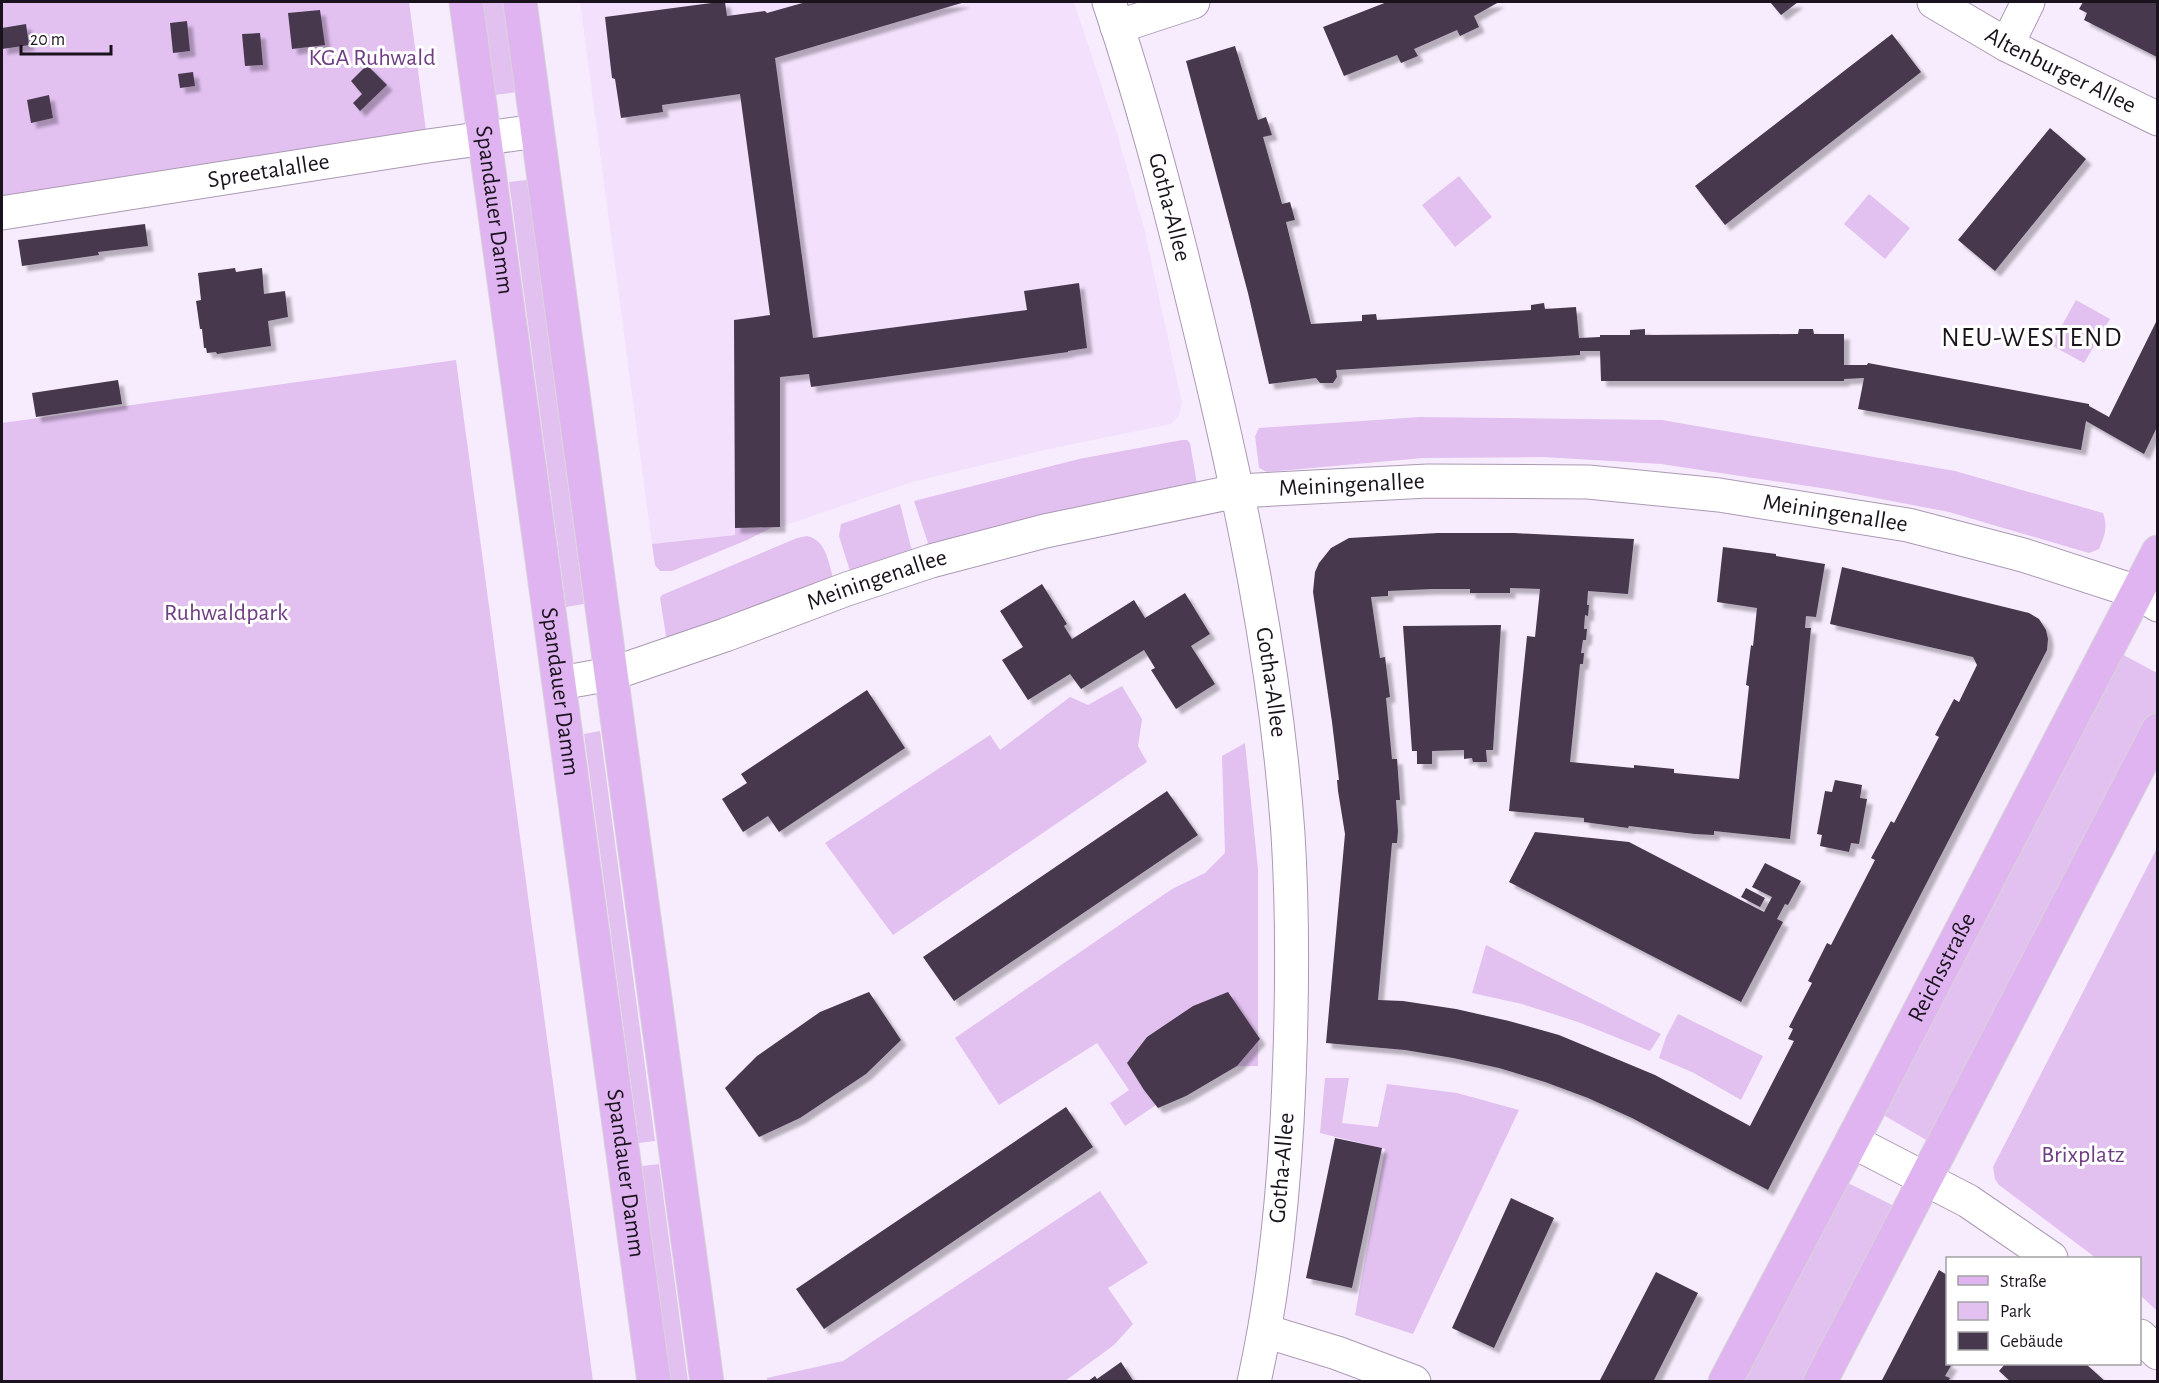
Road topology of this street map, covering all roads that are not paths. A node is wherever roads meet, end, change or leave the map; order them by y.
1 (466, 2) edge
2 (520, 2) edge
3 (1193, 2) edge
4 (1934, 2) edge
5 (2028, 2) edge
6 (1113, 14) edge
7 (2007, 45) junction
8 (2157, 119) edge
9 (537, 131) junction
10 (485, 138) junction
11 (2, 213) edge
12 (1237, 491) junction
13 (2157, 552) edge
14 (2147, 599) edge
15 (611, 674) junction
16 (560, 683) junction
17 (2157, 730) edge
18 (1852, 1142) junction
19 (1923, 1180) junction
20 (2050, 1257) edge
21 (1265, 1331) junction
22 (2141, 1338) edge
23 (2157, 1353) edge
24 (654, 1382) edge
25 (707, 1382) edge
26 (1254, 1382) edge
27 (1414, 1382) edge
28 (1725, 1382) edge
29 (1820, 1382) edge

1 - 10 main road, Spandauer Damm
2 - 9 main road
3 - 6 street
4 - 7 street, Altenburger Allee
5 - 7 street
6 - 12 street, Gotha-Allee
7 - 8 street, Altenburger Allee
9 - 10 street, Spreetalallee
9 - 15 main road
10 - 11 street, Spreetalallee
10 - 16 main road, Spandauer Damm
12 - 14 street, Meiningenallee
12 - 15 street, Meiningenallee
12 - 21 street, Gotha-Allee
13 - 14 main road, Reichsstraße
14 - 18 main road, Reichsstraße
15 - 16 street, Meiningenallee
15 - 25 main road
16 - 24 main road, Spandauer Damm
17 - 19 main road
18 - 19 street
18 - 28 main road, Reichsstraße
19 - 20 street
19 - 29 main road
21 - 26 street, Gotha-Allee
21 - 27 street
22 - 23 street

